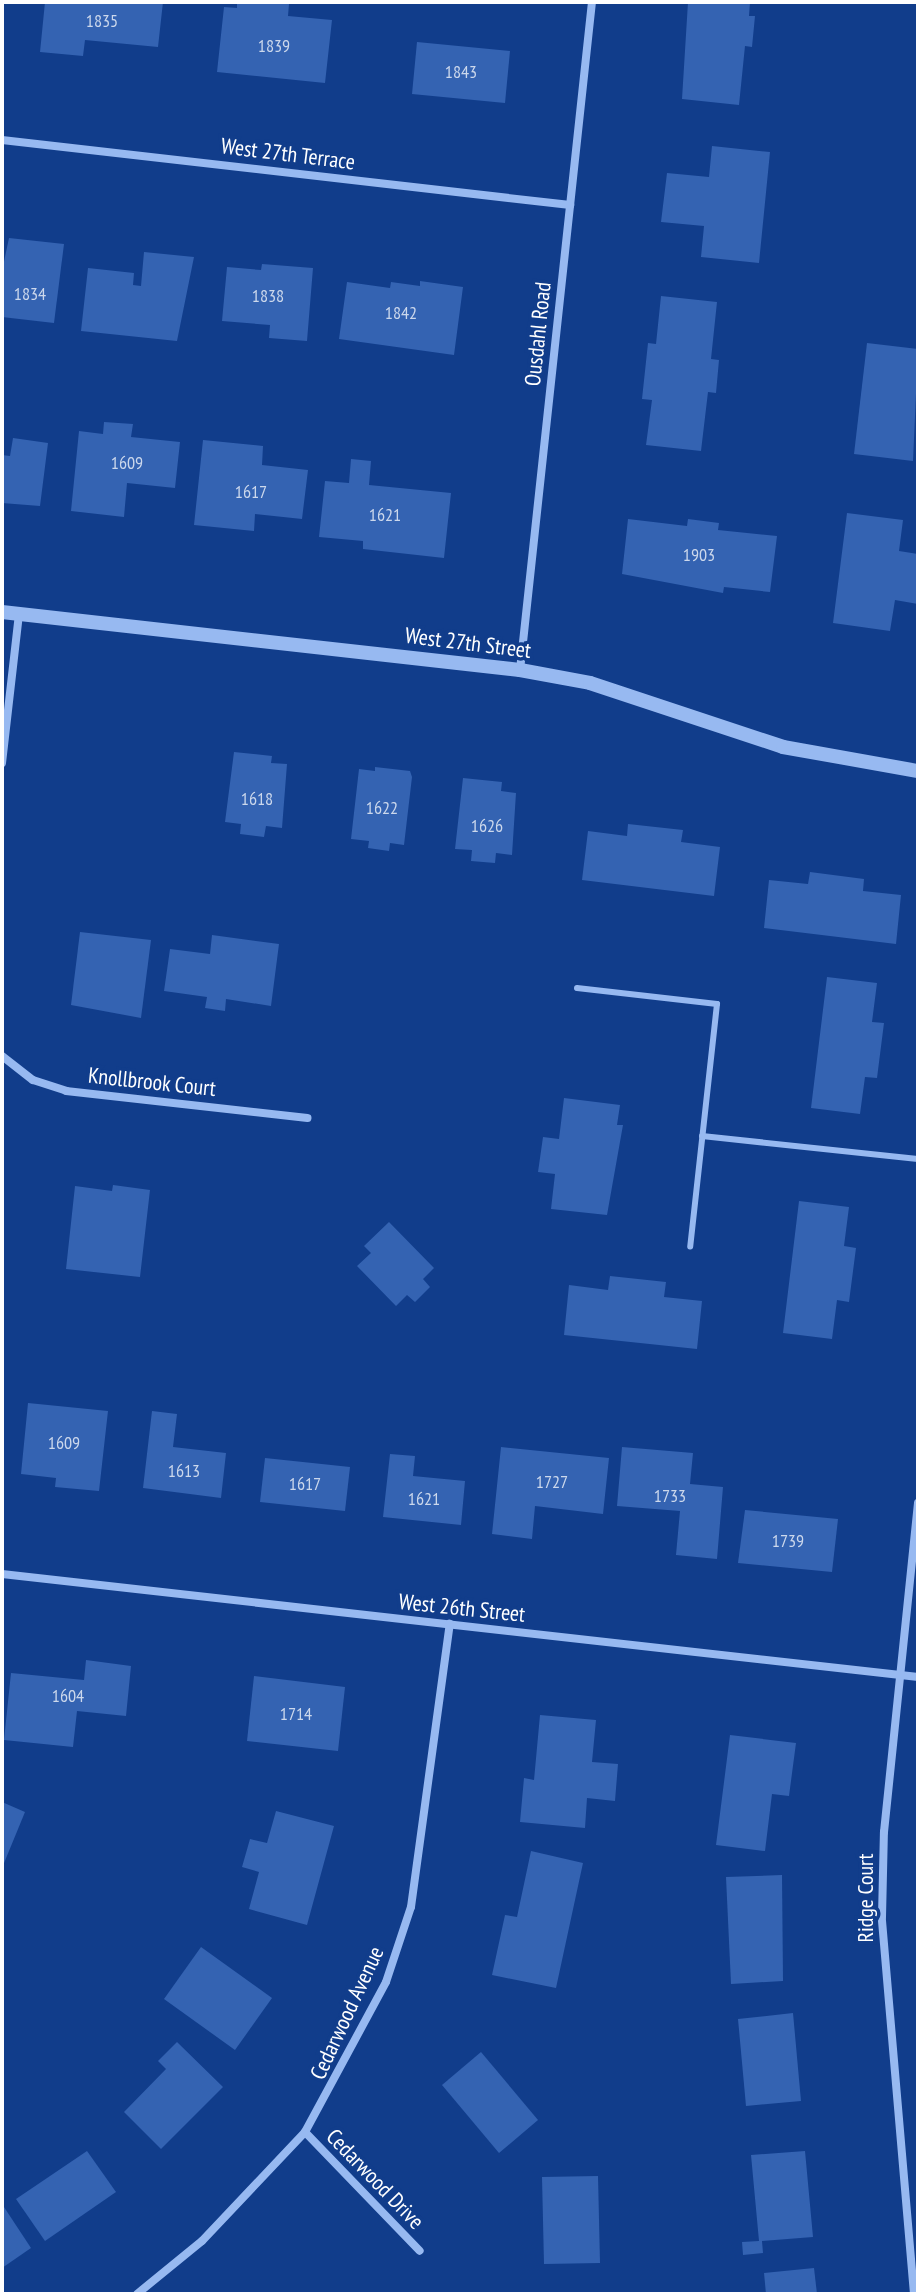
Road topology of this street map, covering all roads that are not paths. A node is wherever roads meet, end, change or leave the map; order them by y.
1 (592, 2) edge
2 (2, 140) edge
3 (570, 205) junction
4 (2, 612) edge
5 (19, 614) junction
6 (520, 670) junction
7 (2, 763) edge
8 (918, 771) edge
9 (577, 988) dead end
10 (2, 1056) edge
11 (307, 1118) dead end
12 (702, 1136) junction
13 (918, 1159) edge
14 (690, 1247) dead end
15 (918, 1503) edge
16 (2, 1574) edge
17 (450, 1624) junction
18 (900, 1675) junction
19 (918, 1677) edge
20 (305, 2132) junction
21 (420, 2251) dead end
22 (137, 2294) edge
23 (914, 2294) edge

1 - 3 street, Ousdahl Road
2 - 3 street, West 27th Terrace
3 - 6 street, Ousdahl Road
4 - 5 street, West 27th Street
5 - 6 street, West 27th Street
5 - 7 street
6 - 8 street, West 27th Street
9 - 12 lane
10 - 11 street, Knollbrook Court
12 - 13 lane
12 - 14 lane
15 - 18 street, Ridge Court
16 - 17 street, West 26th Street
17 - 18 street, West 26th Street
17 - 20 street, Cedarwood Avenue
18 - 19 street, West 26th Street
18 - 23 street, Ridge Court
20 - 21 street, Cedarwood Drive
20 - 22 street, Cedarwood Avenue

